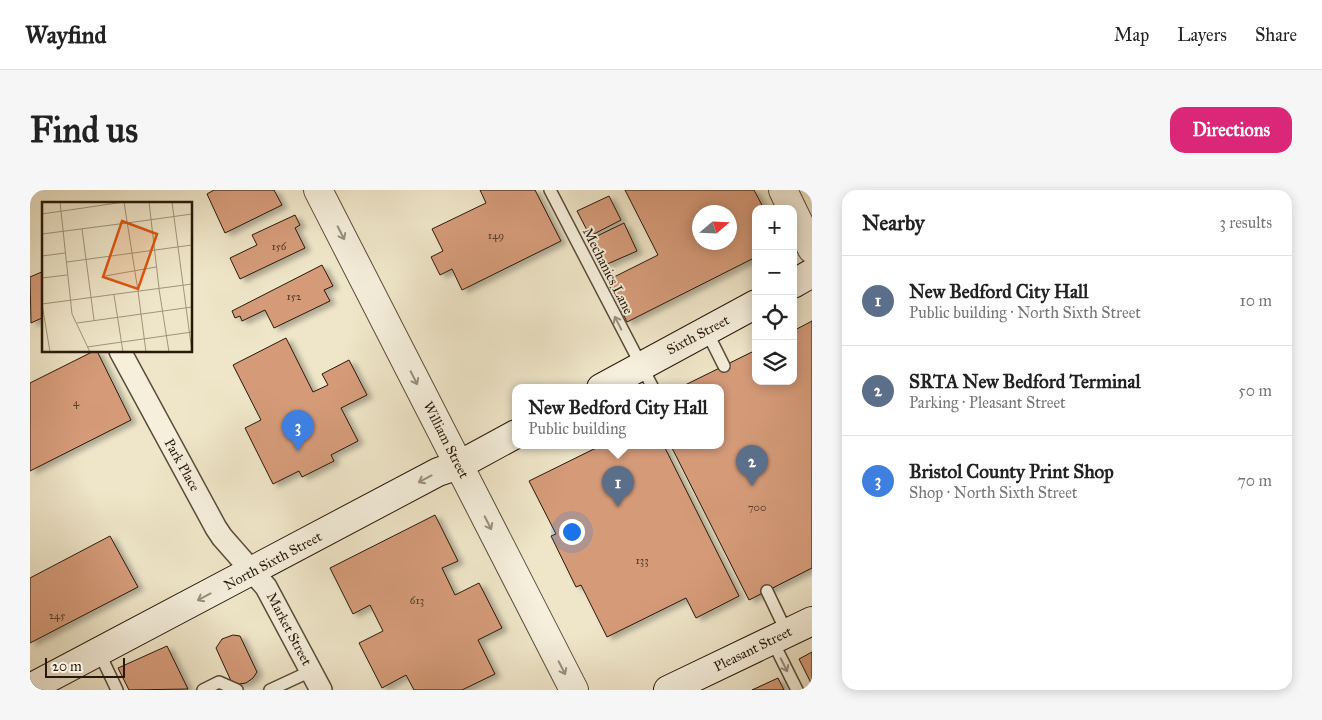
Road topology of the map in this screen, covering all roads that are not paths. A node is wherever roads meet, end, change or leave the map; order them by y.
1 (318, 190) edge
2 (550, 190) edge
3 (783, 190) edge
4 (790, 205) edge
5 (797, 218) edge
6 (812, 248) edge
7 (812, 273) edge
8 (797, 282) edge
9 (752, 306) edge
10 (706, 330) junction
11 (121, 352) edge
12 (724, 366) dead end
13 (646, 377) edge
14 (617, 384) edge
15 (512, 436) edge
16 (459, 465) junction
17 (253, 571) junction
18 (766, 591) dead end
19 (812, 621) edge
20 (779, 637) junction
21 (99, 652) junction
22 (311, 671) junction
23 (30, 688) edge
24 (117, 690) edge
25 (203, 690) edge
26 (238, 690) edge
27 (270, 690) edge
28 (321, 690) edge
29 (574, 690) edge
30 (668, 690) edge
31 (797, 690) edge

1 -> 16 main road, William Street
13 -> 2 lane, Mechanics Lane
3 - 4 main road
5 - 6 main road
7 - 8 main road
9 - 10 main road, Sixth Street
10 - 12 lane
10 - 13 main road, Sixth Street
11 - 17 street, Park Place
13 - 14 main road
15 - 16 main road, North Sixth Street
16 -> 17 main road, North Sixth Street
16 -> 29 main road, William Street
17 -> 21 main road, North Sixth Street
17 - 22 street, Market Street
18 - 20 lane
19 - 20 main road, Pleasant Street
20 - 30 main road, Pleasant Street
20 -> 31 lane
21 - 23 main road, North Sixth Street
21 - 24 lane
22 - 27 lane
22 - 28 street, Market Street
25 - 26 lane

